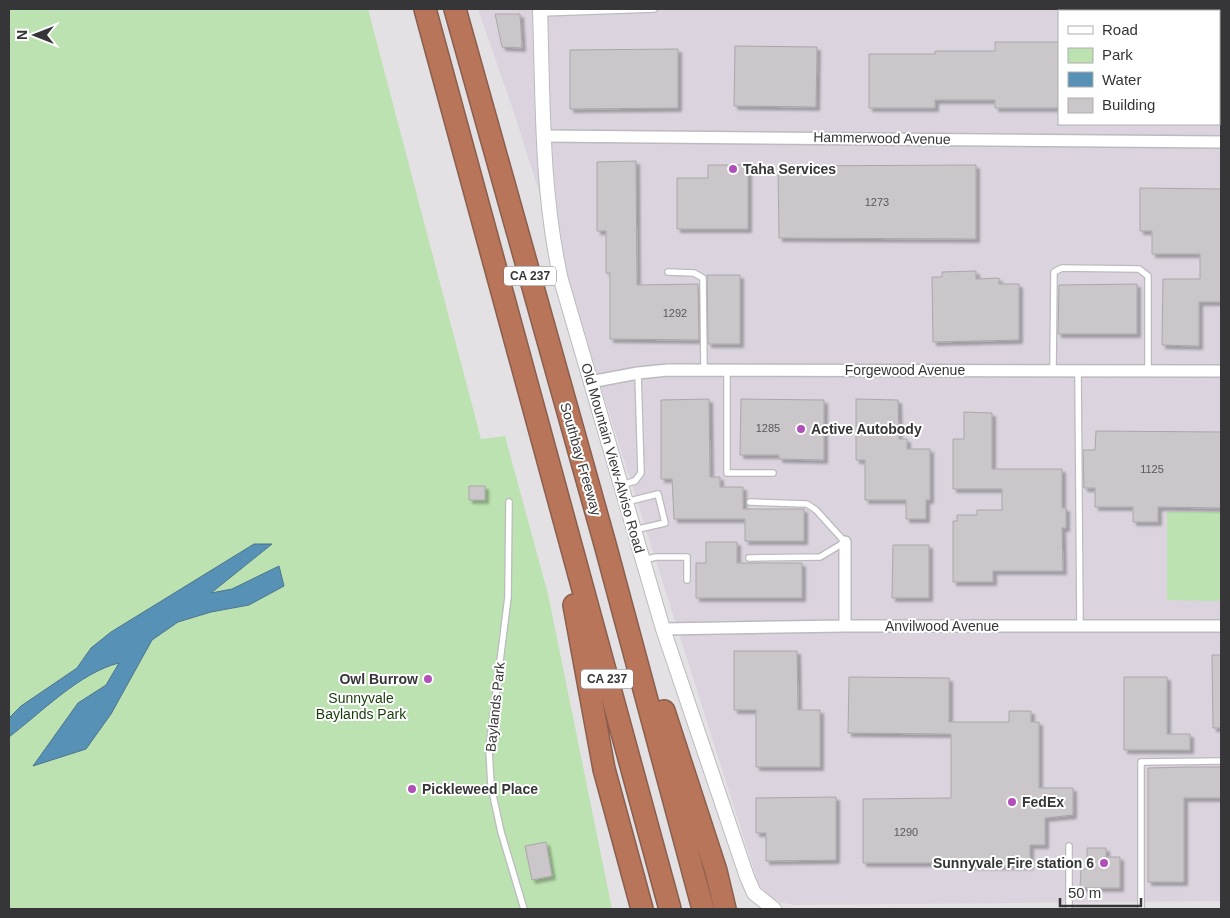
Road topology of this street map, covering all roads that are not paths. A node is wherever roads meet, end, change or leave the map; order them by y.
1 (426, 9) edge
2 (455, 9) edge
3 (654, 9) edge
4 (540, 11) edge
5 (544, 136) junction
6 (1221, 142) edge
7 (668, 272) dead end
8 (704, 370) junction
9 (727, 370) junction
10 (1053, 371) junction
11 (1078, 371) junction
12 (1148, 371) junction
13 (1221, 372) edge
14 (638, 373) junction
15 (590, 382) junction
16 (544, 448) junction
17 (774, 473) dead end
18 (621, 485) junction
19 (509, 502) dead end
20 (626, 502) junction
21 (750, 502) dead end
22 (634, 530) junction
23 (844, 542) junction
24 (604, 544) junction
25 (749, 558) dead end
26 (643, 560) junction
27 (687, 580) dead end
28 (846, 626) junction
29 (1080, 626) junction
30 (1221, 626) edge
31 (663, 629) junction
32 (1221, 761) edge
33 (622, 842) junction
34 (1068, 846) dead end
35 (716, 871) junction
36 (524, 909) edge
37 (635, 909) edge
38 (642, 909) edge
39 (670, 909) edge
40 (703, 909) edge
41 (725, 909) edge
42 (734, 909) edge
43 (774, 909) edge
44 (1069, 909) edge
45 (1141, 909) edge

1 - 16 highway, CA 237
2 - 24 highway, Southbay Freeway / CA 237
3 - 4 lane
4 - 5 street, Old Mountain View-Alviso Road
5 - 6 street, Hammerwood Avenue
5 - 15 street, Old Mountain View-Alviso Road
7 - 8 lane
8 - 9 street, Forgewood Avenue
8 - 14 street, Forgewood Avenue
9 - 10 street, Forgewood Avenue
9 - 17 lane
10 - 11 street, Forgewood Avenue
10 - 12 lane
11 - 12 street, Forgewood Avenue
11 - 29 lane
12 - 13 street, Forgewood Avenue
14 - 15 street, Forgewood Avenue
14 - 18 lane
15 - 18 street, Old Mountain View-Alviso Road
16 - 33 highway
16 - 39 highway, CA 237
18 - 20 street, Old Mountain View-Alviso Road
19 - 36 lane, Baylands Park
20 - 22 street, Old Mountain View-Alviso Road
20 - 22 lane
21 - 23 lane
22 - 26 street, Old Mountain View-Alviso Road
23 - 25 lane
23 - 28 street
24 - 35 highway
24 - 40 highway, Southbay Freeway / CA 237
26 - 27 lane
26 - 31 street, Old Mountain View-Alviso Road
28 - 29 street, Anvilwood Avenue
28 - 31 street, Anvilwood Avenue
29 - 30 street, Anvilwood Avenue
31 - 43 street, Old Mountain View-Alviso Road
32 - 45 lane
33 - 37 highway
33 - 38 highway
34 - 44 lane
35 - 41 highway
35 - 42 highway

